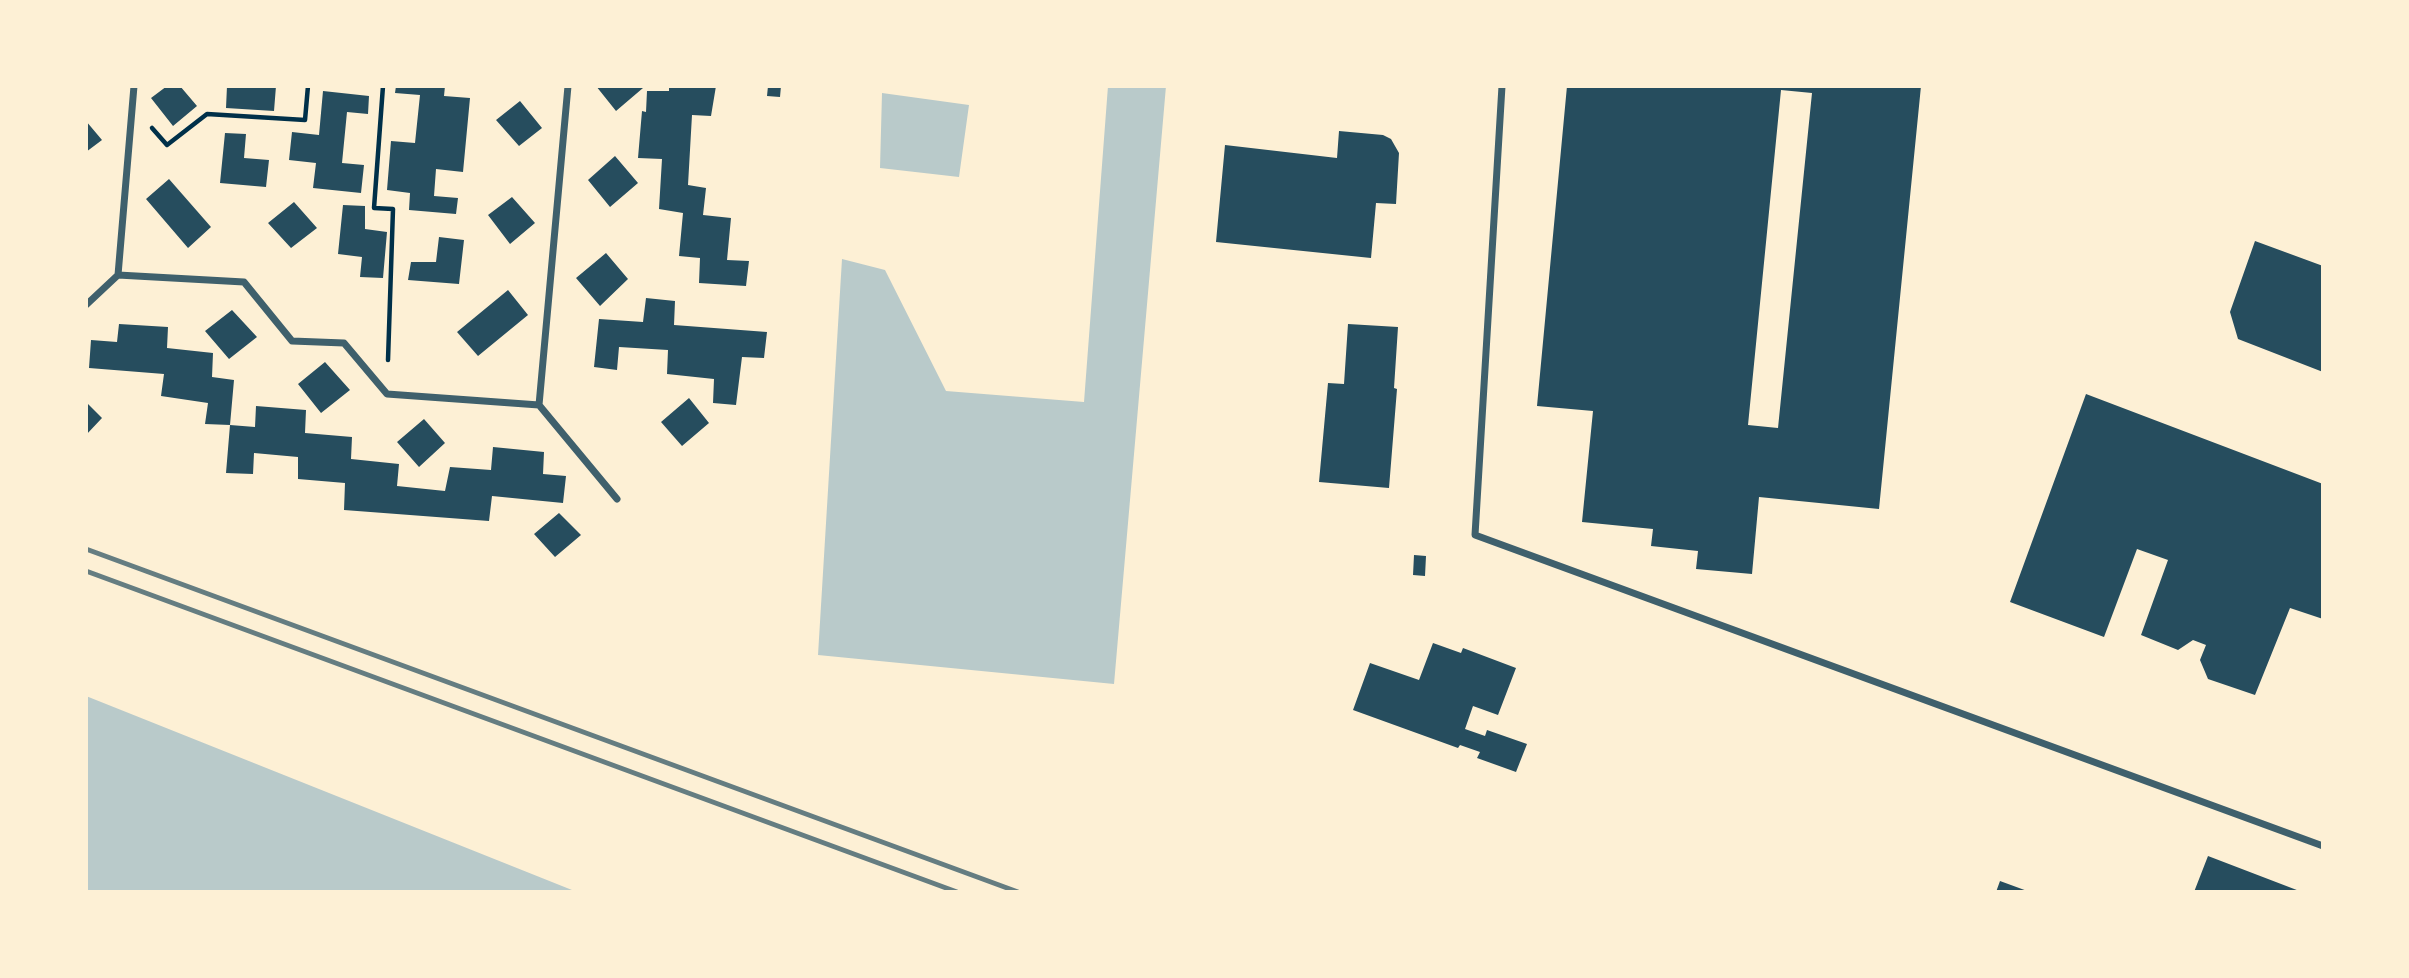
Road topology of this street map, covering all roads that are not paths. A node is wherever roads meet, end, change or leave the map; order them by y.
1 (134, 86) edge
2 (568, 86) edge
3 (1502, 86) edge
4 (118, 275) junction
5 (86, 305) edge
6 (539, 405) junction
7 (617, 499) dead end
8 (2323, 846) edge

1 - 4 street
2 - 6 street
3 - 8 street
4 - 5 street
4 - 6 street
6 - 7 street

